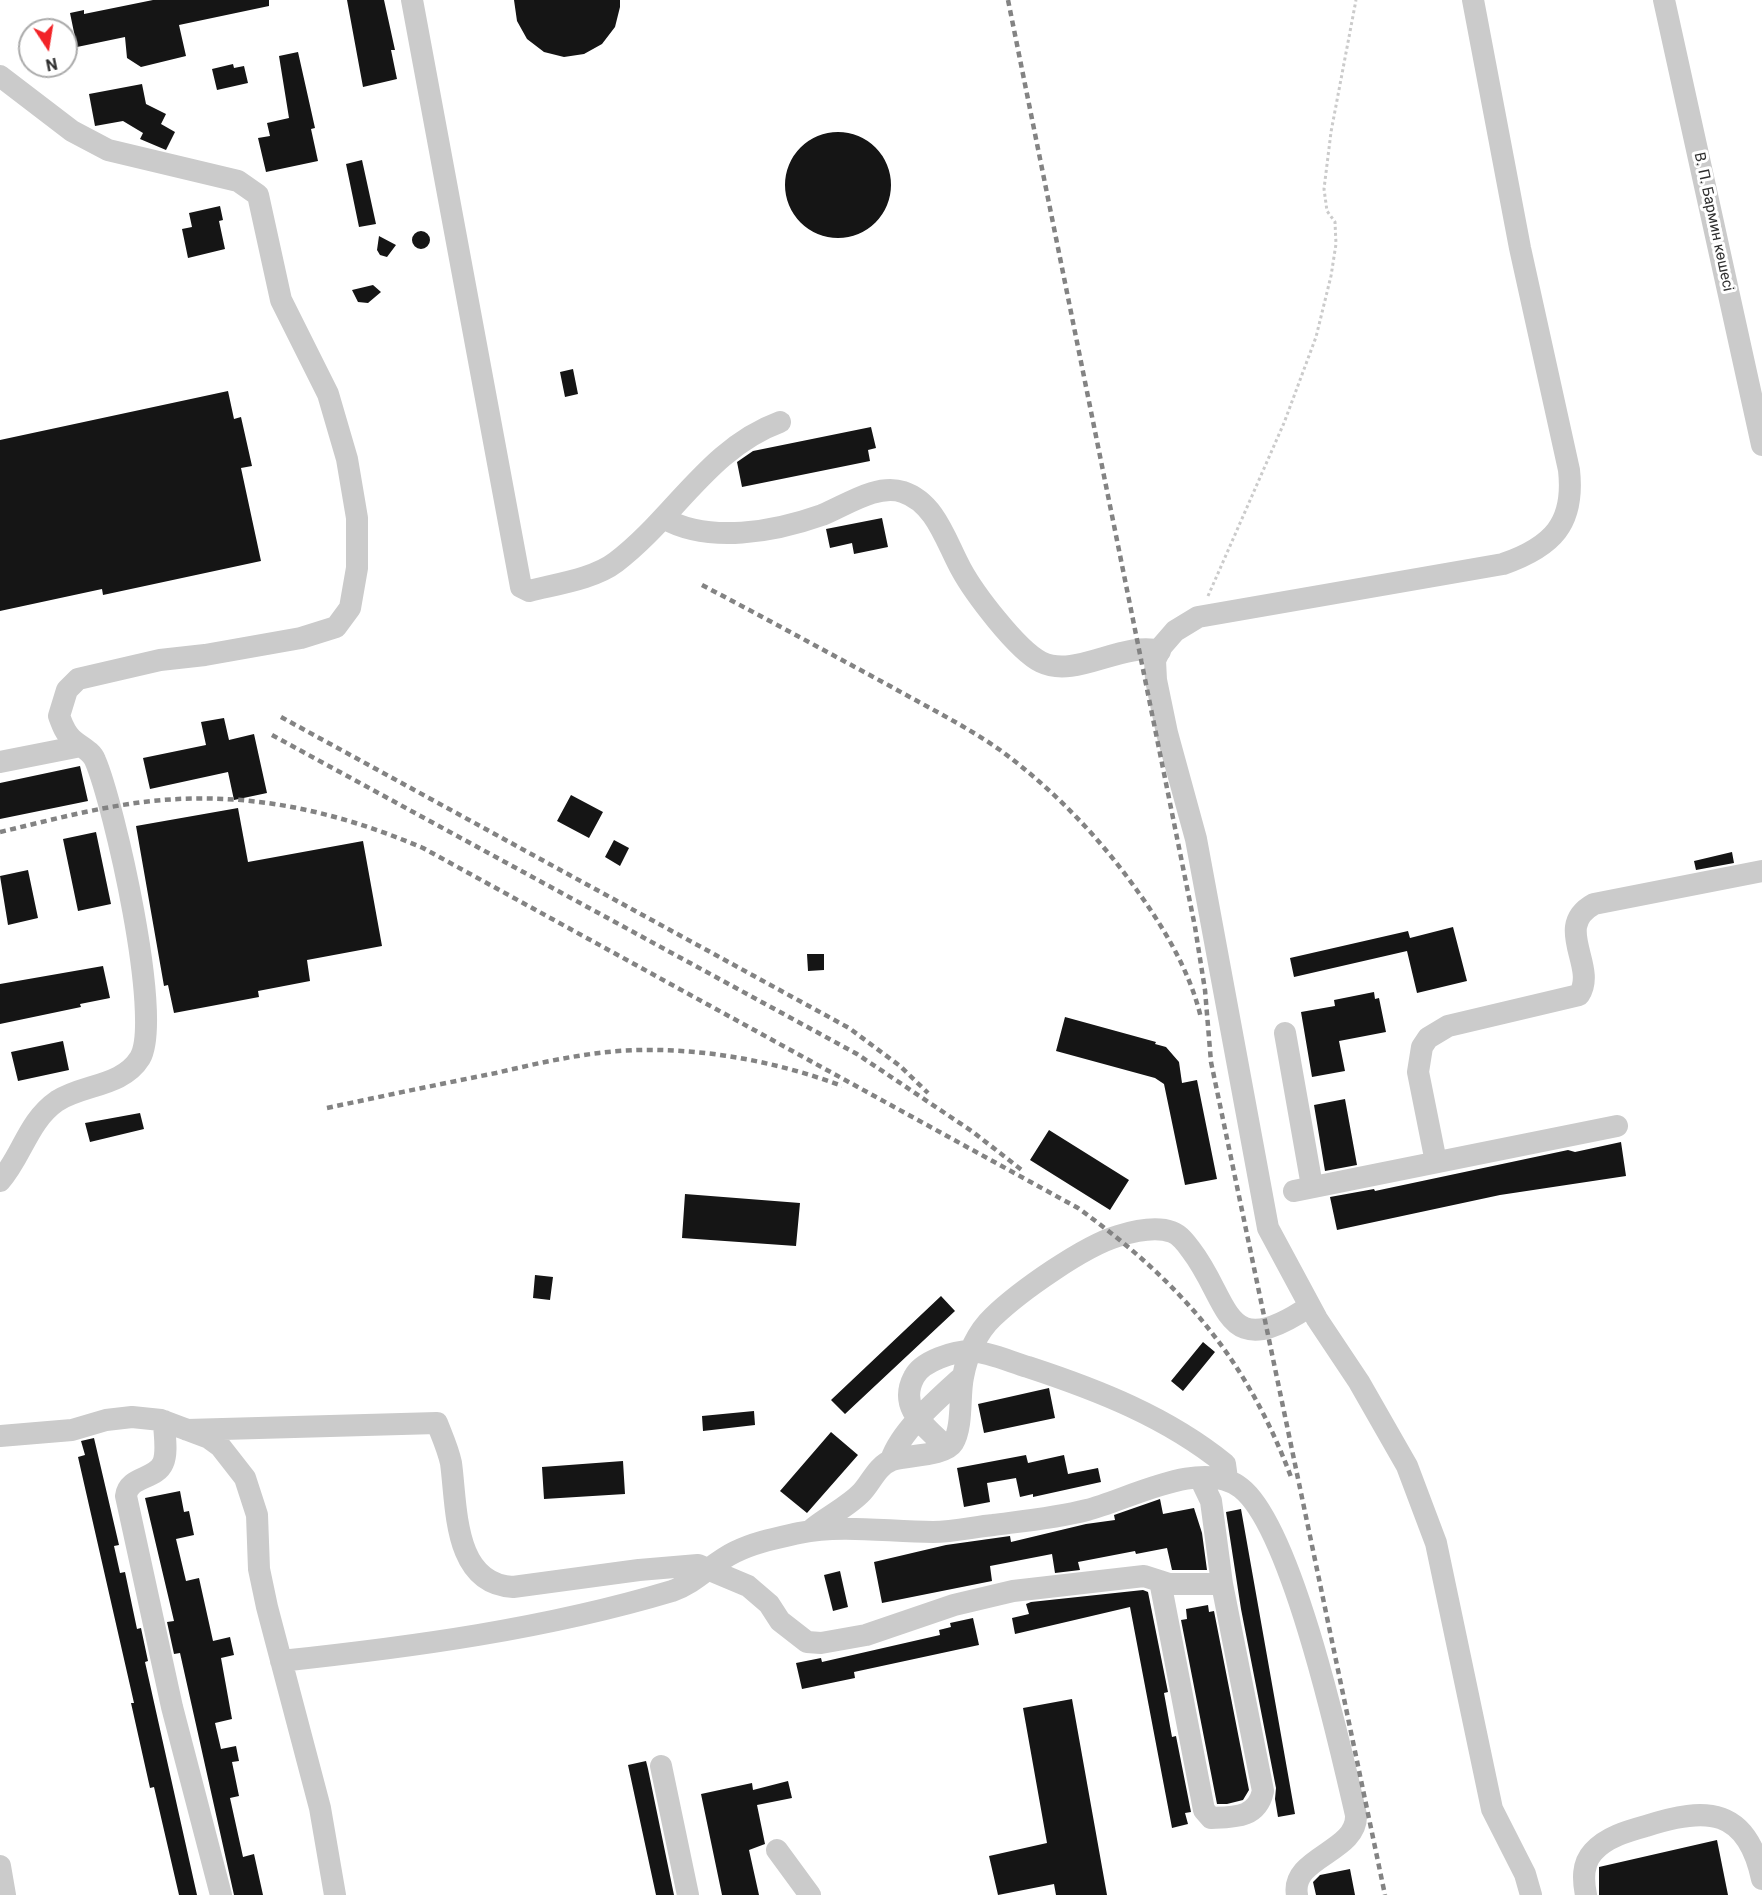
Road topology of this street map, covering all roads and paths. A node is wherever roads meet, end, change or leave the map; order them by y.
1 (412, 0) edge
2 (1356, 0) edge
3 (1473, 0) edge
4 (1664, 0) edge
5 (0, 76) edge
6 (1758, 405) edge
7 (780, 422) dead end
8 (1762, 445) edge
9 (663, 518) junction
10 (1198, 618) junction
11 (1160, 651) junction
12 (81, 746) junction
13 (0, 762) edge
14 (1762, 871) edge
15 (1285, 1033) dead end
16 (1617, 1126) dead end
17 (1436, 1162) junction
18 (0, 1181) edge
19 (1310, 1306) junction
20 (971, 1351) junction
21 (963, 1376) junction
22 (920, 1420) junction
23 (164, 1421) junction
24 (187, 1430) junction
25 (0, 1436) edge
26 (947, 1448) junction
27 (891, 1460) junction
28 (1200, 1478) junction
29 (1227, 1479) junction
30 (810, 1532) junction
31 (707, 1569) junction
32 (1160, 1581) junction
33 (1222, 1584) junction
34 (281, 1661) junction
35 (661, 1766) dead end
36 (777, 1850) dead end
37 (0, 1866) edge
38 (1762, 1879) edge
39 (5, 1895) edge
40 (221, 1895) edge
41 (335, 1895) edge
42 (688, 1895) edge
43 (810, 1895) edge
44 (1297, 1895) edge
45 (1531, 1895) edge
46 (1586, 1895) edge

1 - 9 street
2 - 10 path
3 - 10 street
4 - 6 street, В. П. Бармин көшесі
5 - 12 street
6 - 8 street, В. П. Бармин көшесі
7 - 9 street
9 - 11 street
10 - 11 street
11 - 19 street
12 - 13 street
12 - 18 street
14 - 17 street
15 - 17 street
16 - 17 street
19 - 20 street
19 - 45 street
20 - 21 street
20 - 22 street
20 - 29 street
21 - 22 street
21 - 26 street
22 - 26 street
22 - 27 street
23 - 24 street
23 - 25 street
23 - 40 street
24 - 31 street
24 - 34 street
26 - 27 street
27 - 30 street
28 - 29 street
28 - 30 street
28 - 33 street
29 - 44 street
30 - 31 street
31 - 32 street
31 - 34 street
32 - 33 street
32 - 33 street
34 - 41 street
35 - 42 street
36 - 43 street
37 - 39 street
38 - 46 street

